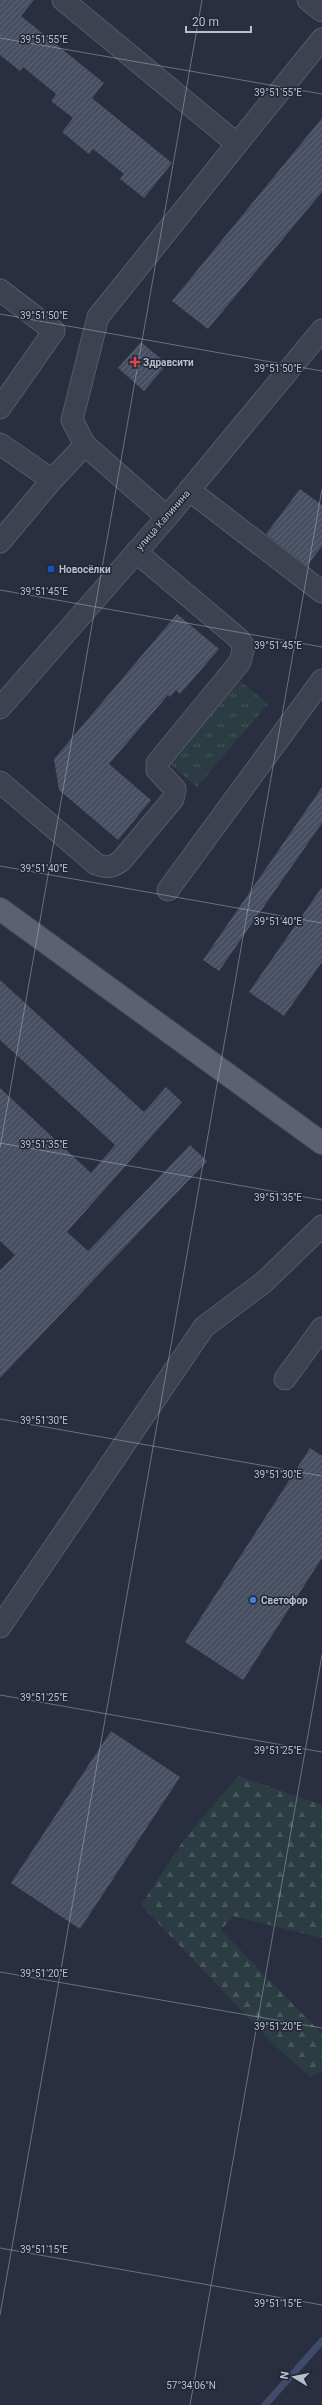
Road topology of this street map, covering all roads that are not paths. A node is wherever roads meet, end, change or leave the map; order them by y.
1 (63, 0) edge
2 (308, 0) edge
3 (322, 11) edge
4 (322, 39) edge
5 (237, 144) junction
6 (0, 290) edge
7 (322, 330) edge
8 (0, 408) edge
9 (0, 444) edge
10 (85, 445) junction
11 (52, 480) junction
12 (189, 490) junction
13 (167, 517) junction
14 (0, 542) edge
15 (136, 552) junction
16 (322, 592) edge
17 (322, 680) edge
18 (4, 694) edge
19 (0, 782) edge
20 (168, 890) dead end
21 (0, 909) edge
22 (322, 1143) edge
23 (322, 1226) edge
24 (322, 1328) edge
25 (285, 1379) dead end
26 (0, 1628) edge

1 - 5 street
2 - 3 street
4 - 5 street
5 - 10 street
6 - 8 street
7 - 12 street, улица Калинина
9 - 11 street
10 - 11 street
10 - 13 street
11 - 14 street
12 - 13 street, улица Калинина
12 - 16 street
13 - 15 street, улица Калинина
15 - 18 street, улица Калинина
15 - 19 street
17 - 20 street
21 - 22 main road
23 - 26 street
24 - 25 street

